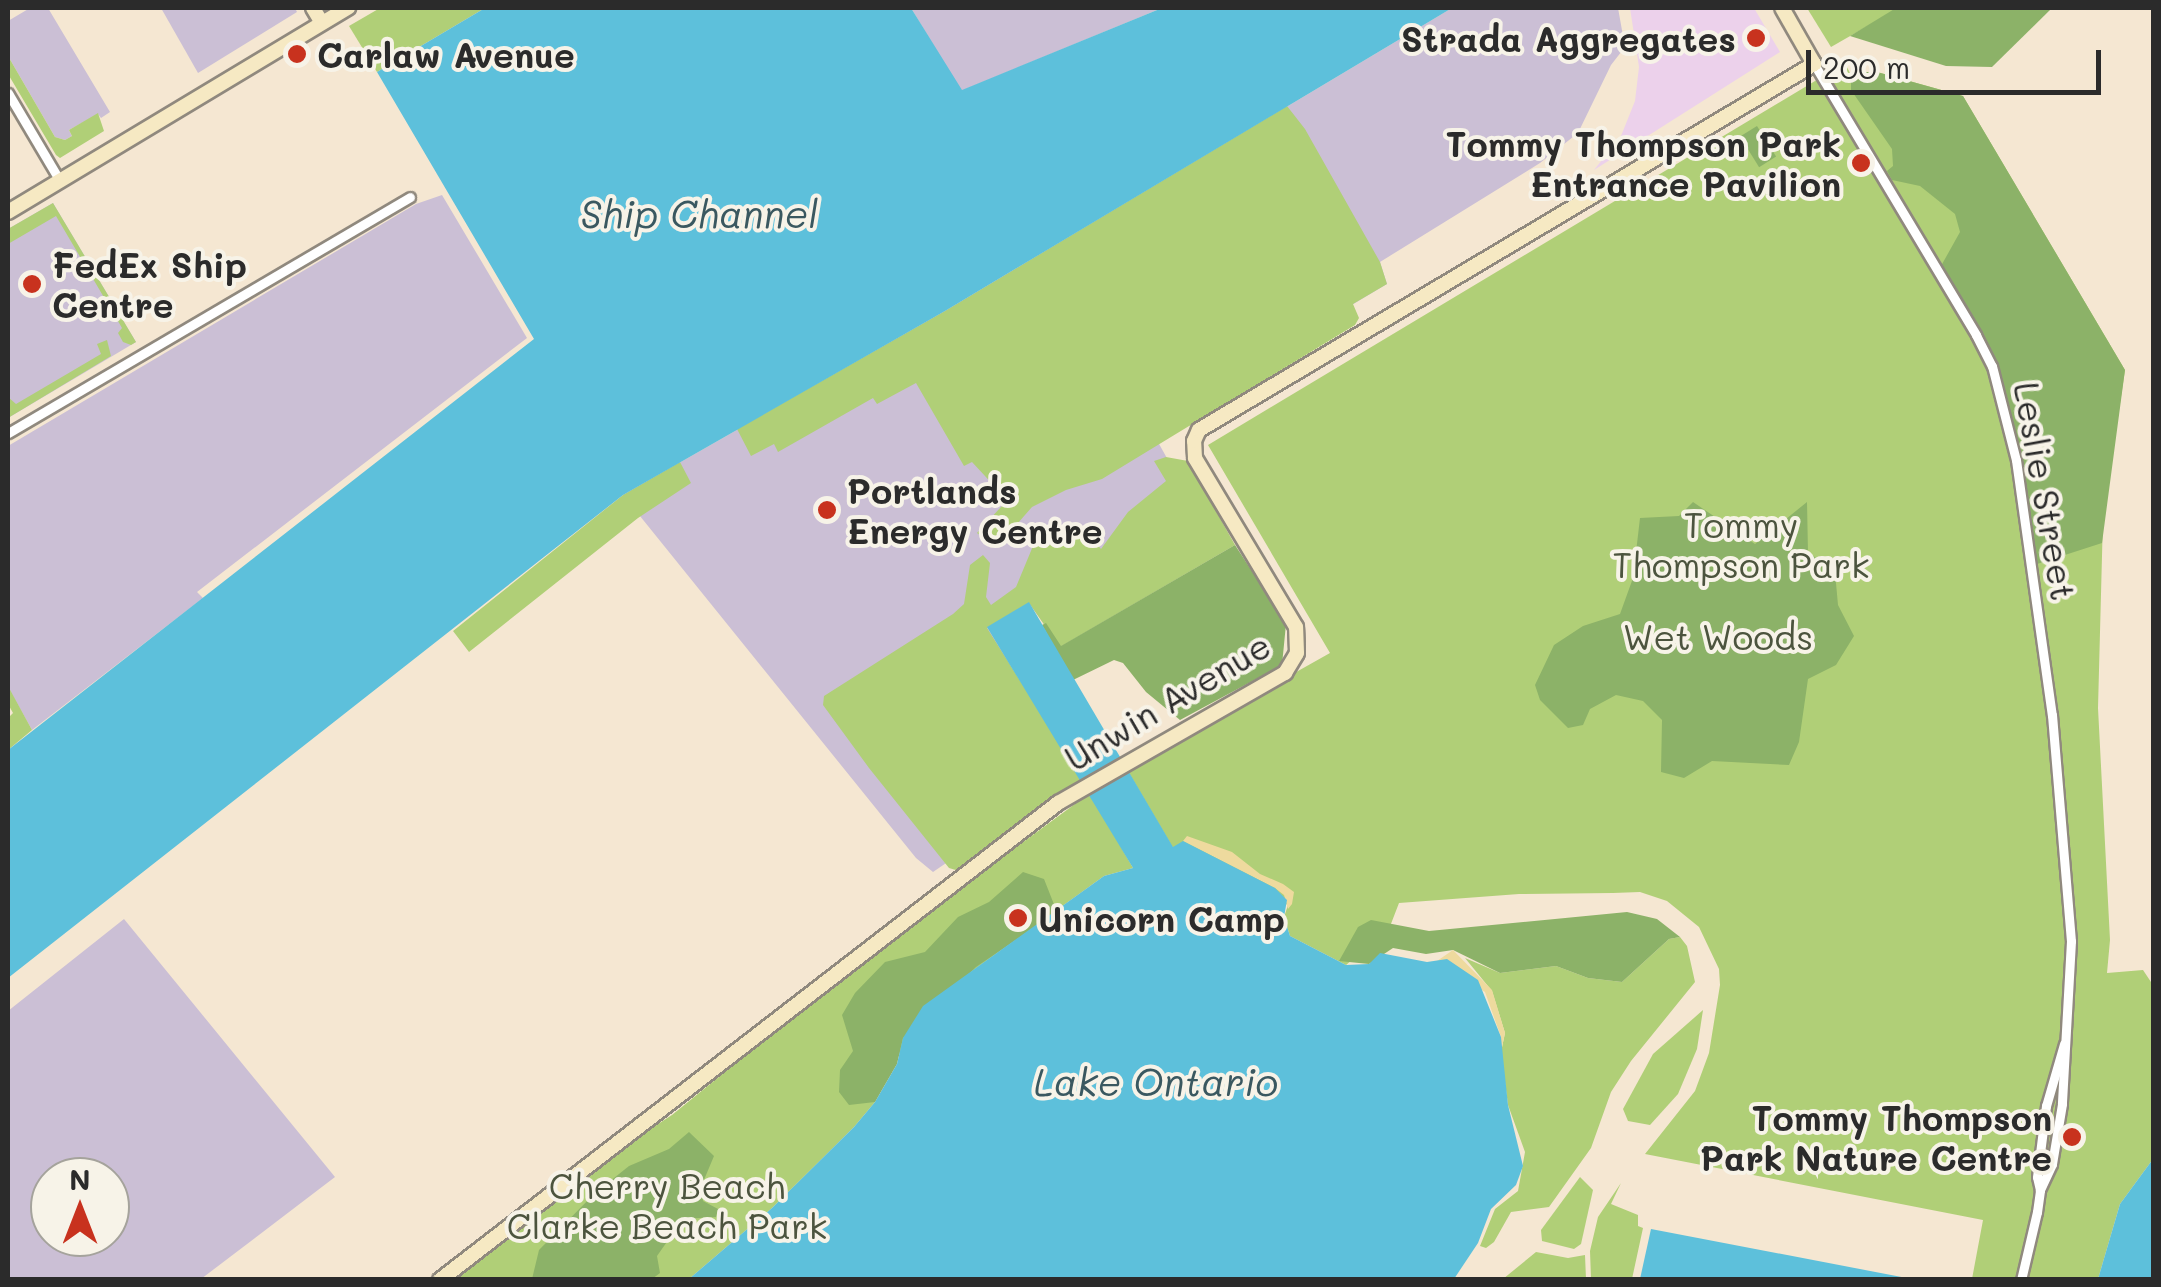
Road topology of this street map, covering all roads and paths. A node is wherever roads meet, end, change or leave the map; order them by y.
1 (313, 8) edge
2 (348, 8) edge
3 (1782, 8) edge
4 (322, 23) junction
5 (1814, 64) junction
6 (8, 93) edge
7 (60, 182) junction
8 (410, 197) dead end
9 (8, 212) edge
10 (8, 433) edge
11 (2065, 1042) junction
12 (2040, 1190) junction
13 (440, 1280) edge
14 (2021, 1280) edge

1 - 4 street
2 - 4 street
3 - 5 street, Leslie Street
4 - 7 street
5 - 11 street, Leslie Street
5 - 13 street, Unwin Avenue
6 - 7 street
7 - 9 street
8 - 10 street
11 - 12 street, Leslie Street
11 - 12 street, Leslie Street
12 - 14 street, Leslie Street

